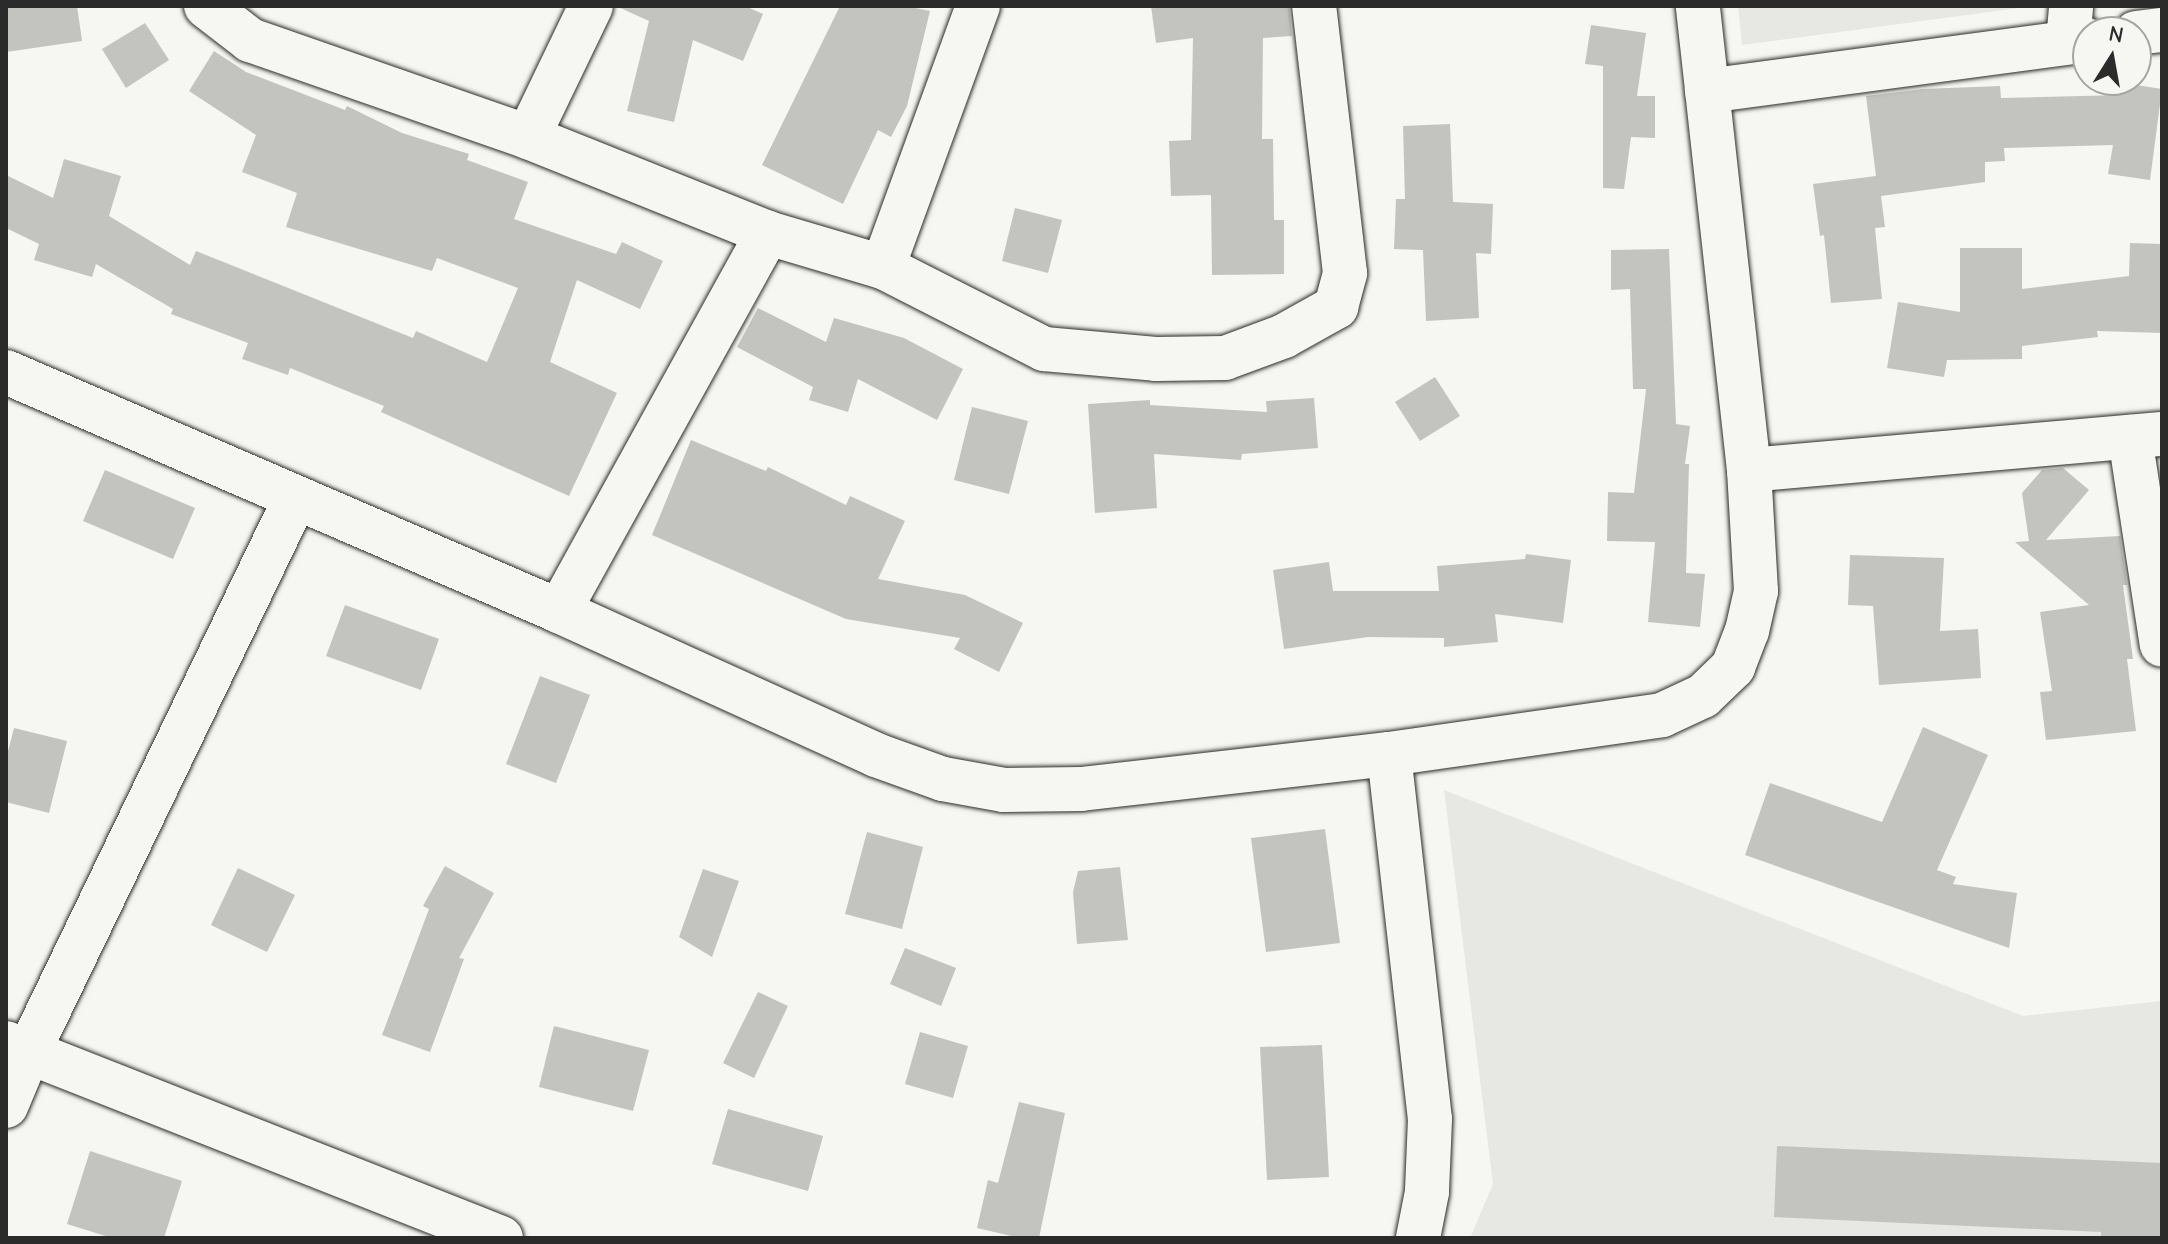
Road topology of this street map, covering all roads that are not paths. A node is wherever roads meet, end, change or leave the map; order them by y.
1 (206, 6) edge
2 (591, 6) edge
3 (978, 6) edge
4 (1314, 6) edge
5 (1698, 6) edge
6 (2072, 30) edge
7 (1707, 91) junction
8 (528, 137) junction
9 (768, 233) junction
10 (883, 267) junction
11 (6, 372) edge
12 (2146, 436) edge
13 (1749, 470) junction
14 (295, 499) junction
15 (559, 611) junction
16 (2162, 645) edge
17 (1389, 754) junction
18 (18, 1047) edge
19 (6, 1106) edge
20 (501, 1238) edge
21 (1418, 1238) edge

1 - 8 street
2 - 8 street
3 - 10 street
4 - 10 street
5 - 7 street
6 - 7 street
7 - 13 street
8 - 9 street
9 - 10 street
9 - 15 street
11 - 14 street
12 - 13 street
12 - 16 street
13 - 17 street
14 - 15 street
14 - 18 street
15 - 17 street
17 - 21 street
18 - 19 street
18 - 20 street

